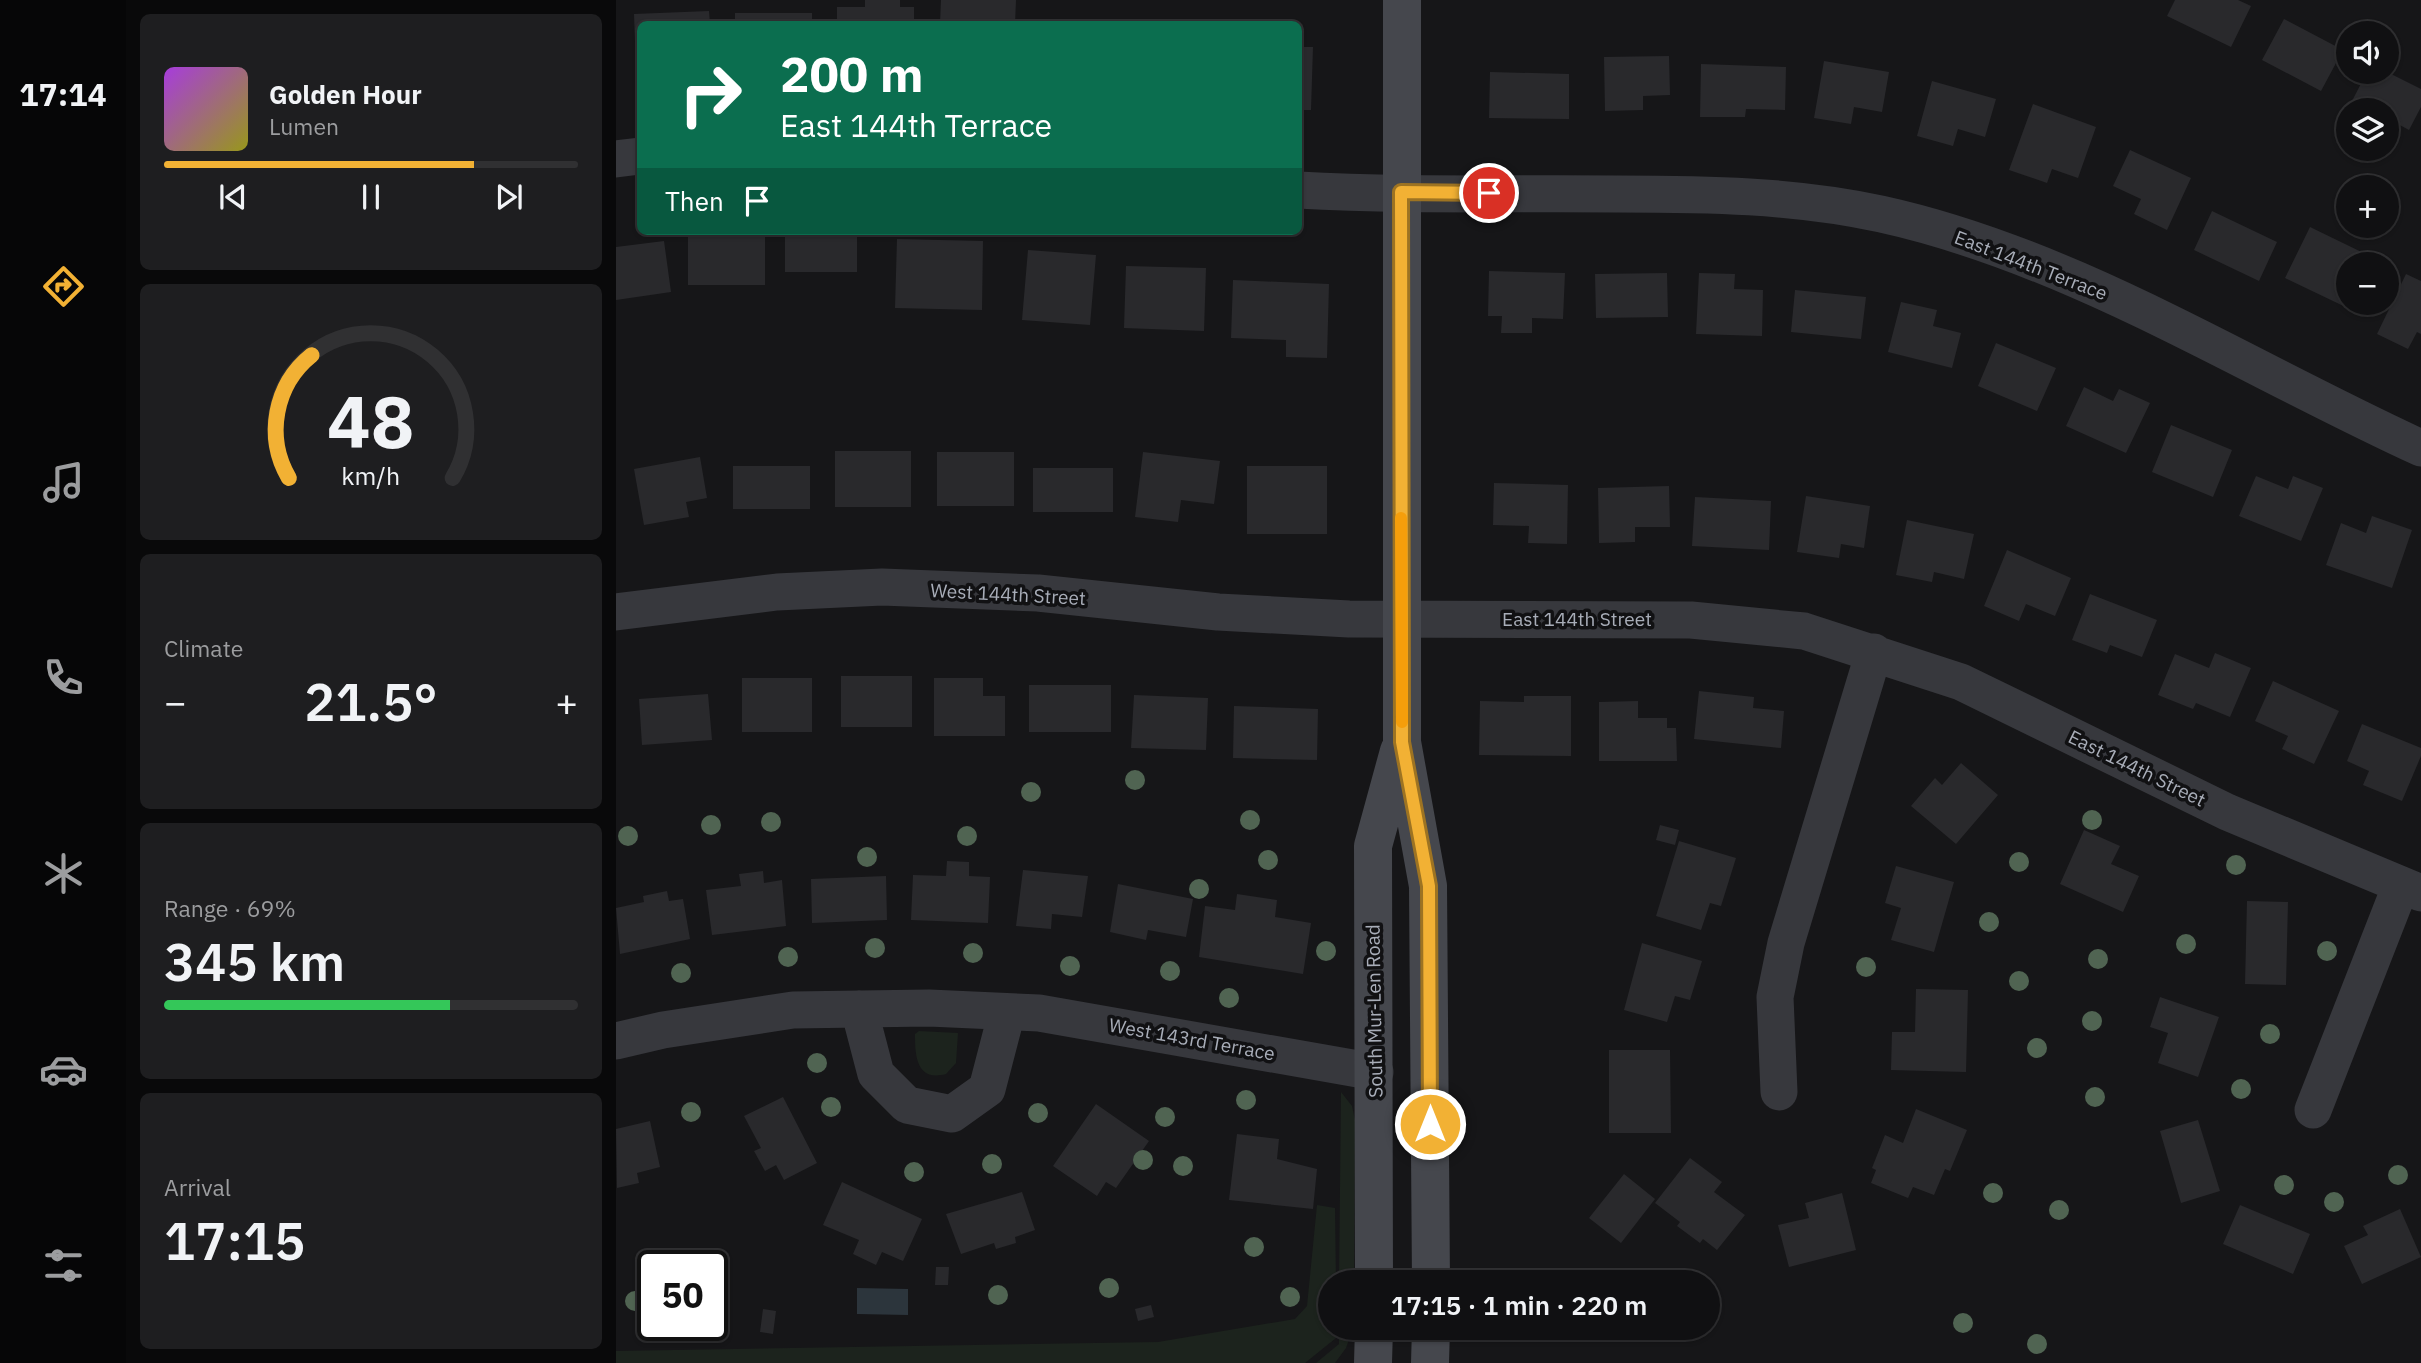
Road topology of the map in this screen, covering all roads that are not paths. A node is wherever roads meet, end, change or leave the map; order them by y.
1 (1402, 0) edge
2 (637, 156) edge
3 (616, 159) edge
4 (1302, 190) edge
5 (1401, 192) junction
6 (2421, 448) edge
7 (616, 612) edge
8 (1401, 619) junction
9 (1874, 652) junction
10 (1402, 742) junction
11 (2411, 889) edge
12 (859, 1009) junction
13 (1007, 1012) junction
14 (616, 1041) edge
15 (1376, 1072) junction
16 (1779, 1092) dead end
17 (2313, 1110) dead end
18 (1374, 1270) edge
19 (1431, 1270) edge
20 (1374, 1340) edge
21 (1431, 1340) edge
22 (1373, 1363) edge
23 (1430, 1363) edge

1 - 5 main road, South Mur-Len Road
2 - 3 street
4 - 5 street, East 144th Terrace
5 - 6 street, East 144th Terrace
5 - 8 main road, South Mur-Len Road
7 - 8 street, West 144th Street
8 - 9 street, East 144th Street
8 - 10 main road, South Mur-Len Road
9 - 11 street, East 144th Street
9 - 16 street
10 - 15 main road, South Mur-Len Road
10 - 19 main road, South Mur-Len Road
11 - 17 street, East 144th Street
12 - 13 street, West 143rd Terrace
12 - 13 street
12 - 14 street, West 143rd Terrace
13 - 15 street, West 143rd Terrace
15 - 18 main road, South Mur-Len Road
20 - 22 main road
21 - 23 main road

